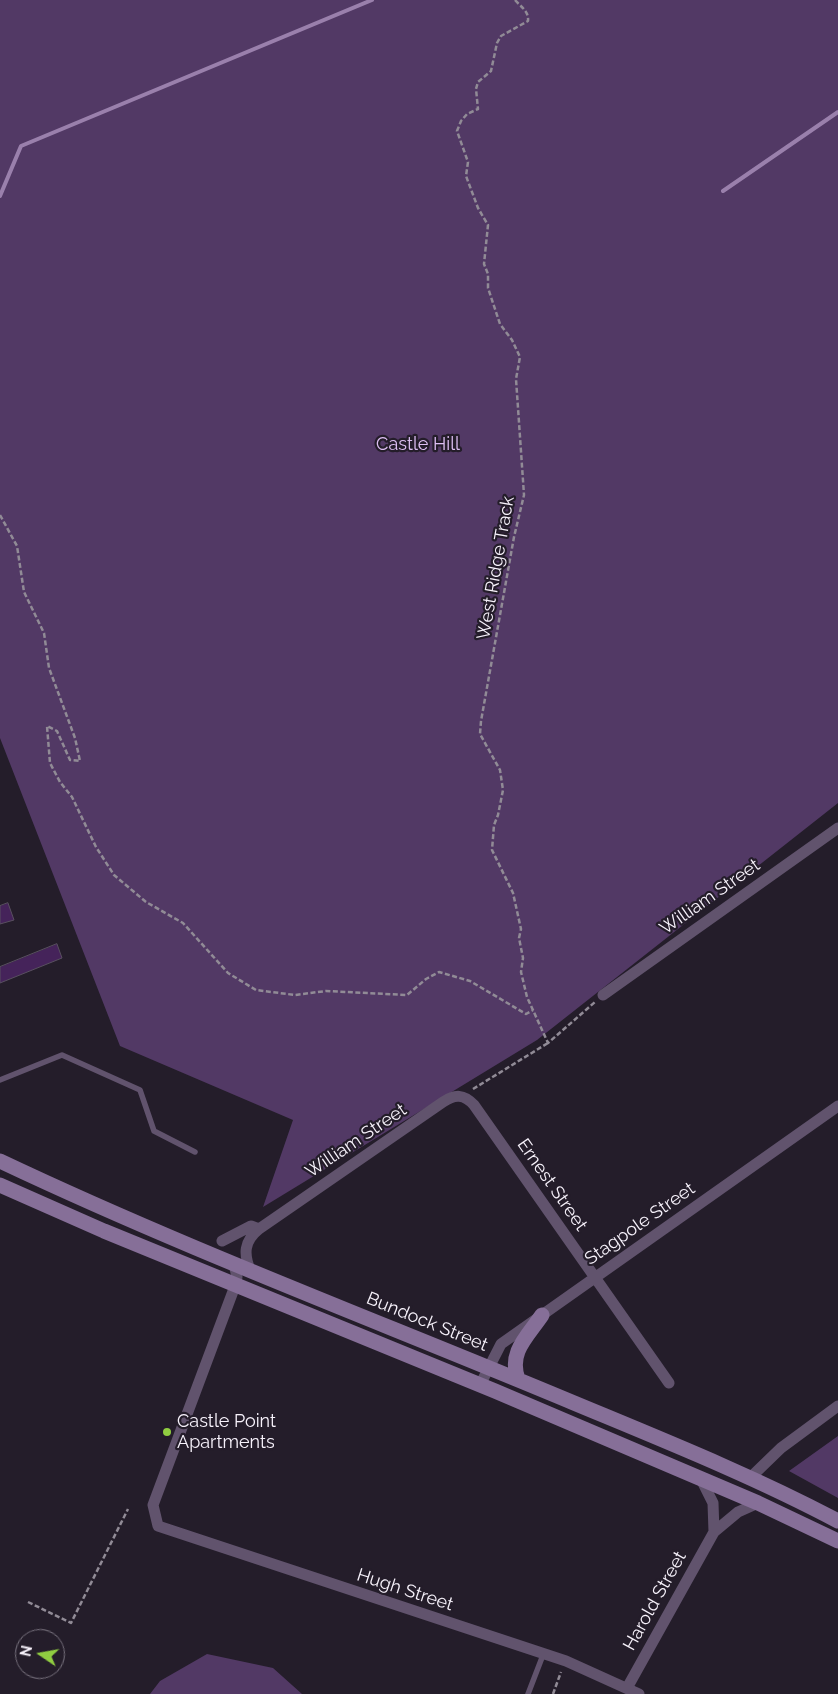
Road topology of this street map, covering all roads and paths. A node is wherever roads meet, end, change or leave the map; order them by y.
1 (515, 0) edge
2 (0, 515) edge
3 (838, 828) edge
4 (603, 995) joint
5 (533, 1010) junction
6 (548, 1043) junction
7 (0, 1080) edge
8 (453, 1096) junction
9 (838, 1106) edge
10 (195, 1152) dead end
11 (0, 1161) edge
12 (0, 1185) edge
13 (259, 1228) junction
14 (222, 1241) dead end
15 (234, 1264) junction
16 (251, 1272) junction
17 (595, 1277) junction
18 (235, 1286) junction
19 (542, 1315) junction
20 (488, 1367) junction
21 (518, 1380) junction
22 (669, 1383) dead end
23 (480, 1385) junction
24 (838, 1406) edge
25 (751, 1477) junction
26 (702, 1479) junction
27 (758, 1503) junction
28 (128, 1509) dead end
29 (838, 1521) edge
30 (714, 1532) junction
31 (838, 1541) edge
32 (28, 1602) dead end
33 (543, 1655) junction
34 (566, 1661) junction
35 (626, 1691) edge
36 (528, 1694) edge
37 (553, 1694) edge
38 (639, 1694) edge

1 - 5 path, West Ridge Track
2 - 5 path
3 - 4 street, William Street
4 - 6 path
5 - 6 path, West Ridge Track
6 - 8 path
7 - 10 lane
8 - 13 street, William Street
8 - 17 street, Ernest Street
9 - 17 street, Stagpole Street
11 - 15 main road, Bundock Street
12 - 18 main road
13 - 14 street, William Street
13 - 16 street, William Street
15 - 16 main road, Bundock Street
15 - 18 street
16 - 20 main road, Bundock Street
17 - 19 street, Stagpole Street
17 - 22 street, Ernest Street
18 - 23 main road
18 - 33 street, Hugh Street
19 - 20 street, Stagpole Street
19 - 21 main road
20 - 21 main road, Bundock Street
20 - 23 street, Stagpole Street
21 - 25 main road, Bundock Street
23 - 26 main road
24 - 25 street
25 - 29 main road, Bundock Street
26 - 27 main road
26 - 30 street
27 - 30 street, Harold Street
27 - 31 main road
28 - 32 path
30 - 35 street, Harold Street
33 - 34 street, Hugh Street
33 - 36 lane
34 - 35 street, Hugh Street
34 - 37 path
35 - 38 street, Hugh Street

